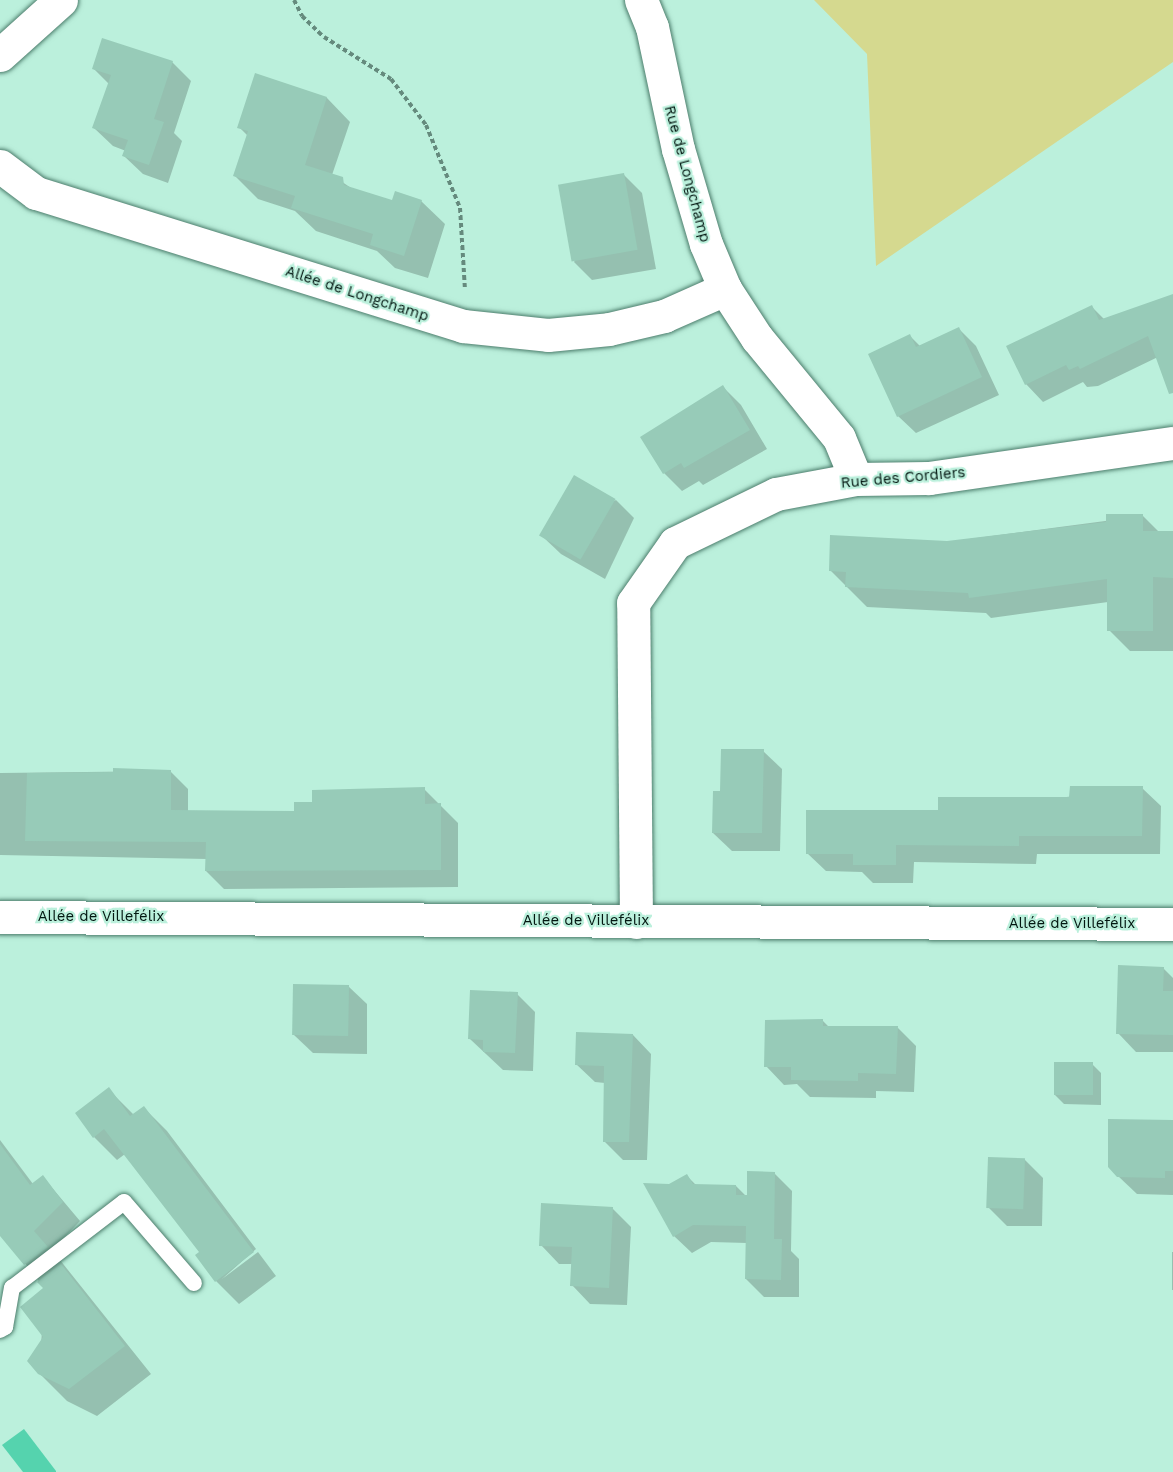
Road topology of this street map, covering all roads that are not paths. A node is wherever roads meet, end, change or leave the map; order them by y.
1 (61, 0) edge
2 (641, 0) edge
3 (0, 56) edge
4 (0, 165) edge
5 (725, 289) junction
6 (1173, 443) edge
7 (856, 479) junction
8 (0, 916) edge
9 (636, 922) junction
10 (1173, 924) edge
11 (194, 1283) dead end
12 (0, 1330) edge

1 - 3 street
2 - 5 street, Rue de Longchamp
4 - 5 street, Allée de Longchamp
5 - 7 street, Rue de Longchamp
6 - 7 street, Rue des Cordiers
7 - 9 street, Rue des Cordiers
8 - 9 street, Allée de Villefélix
9 - 10 street, Allée de Villefélix
11 - 12 lane

